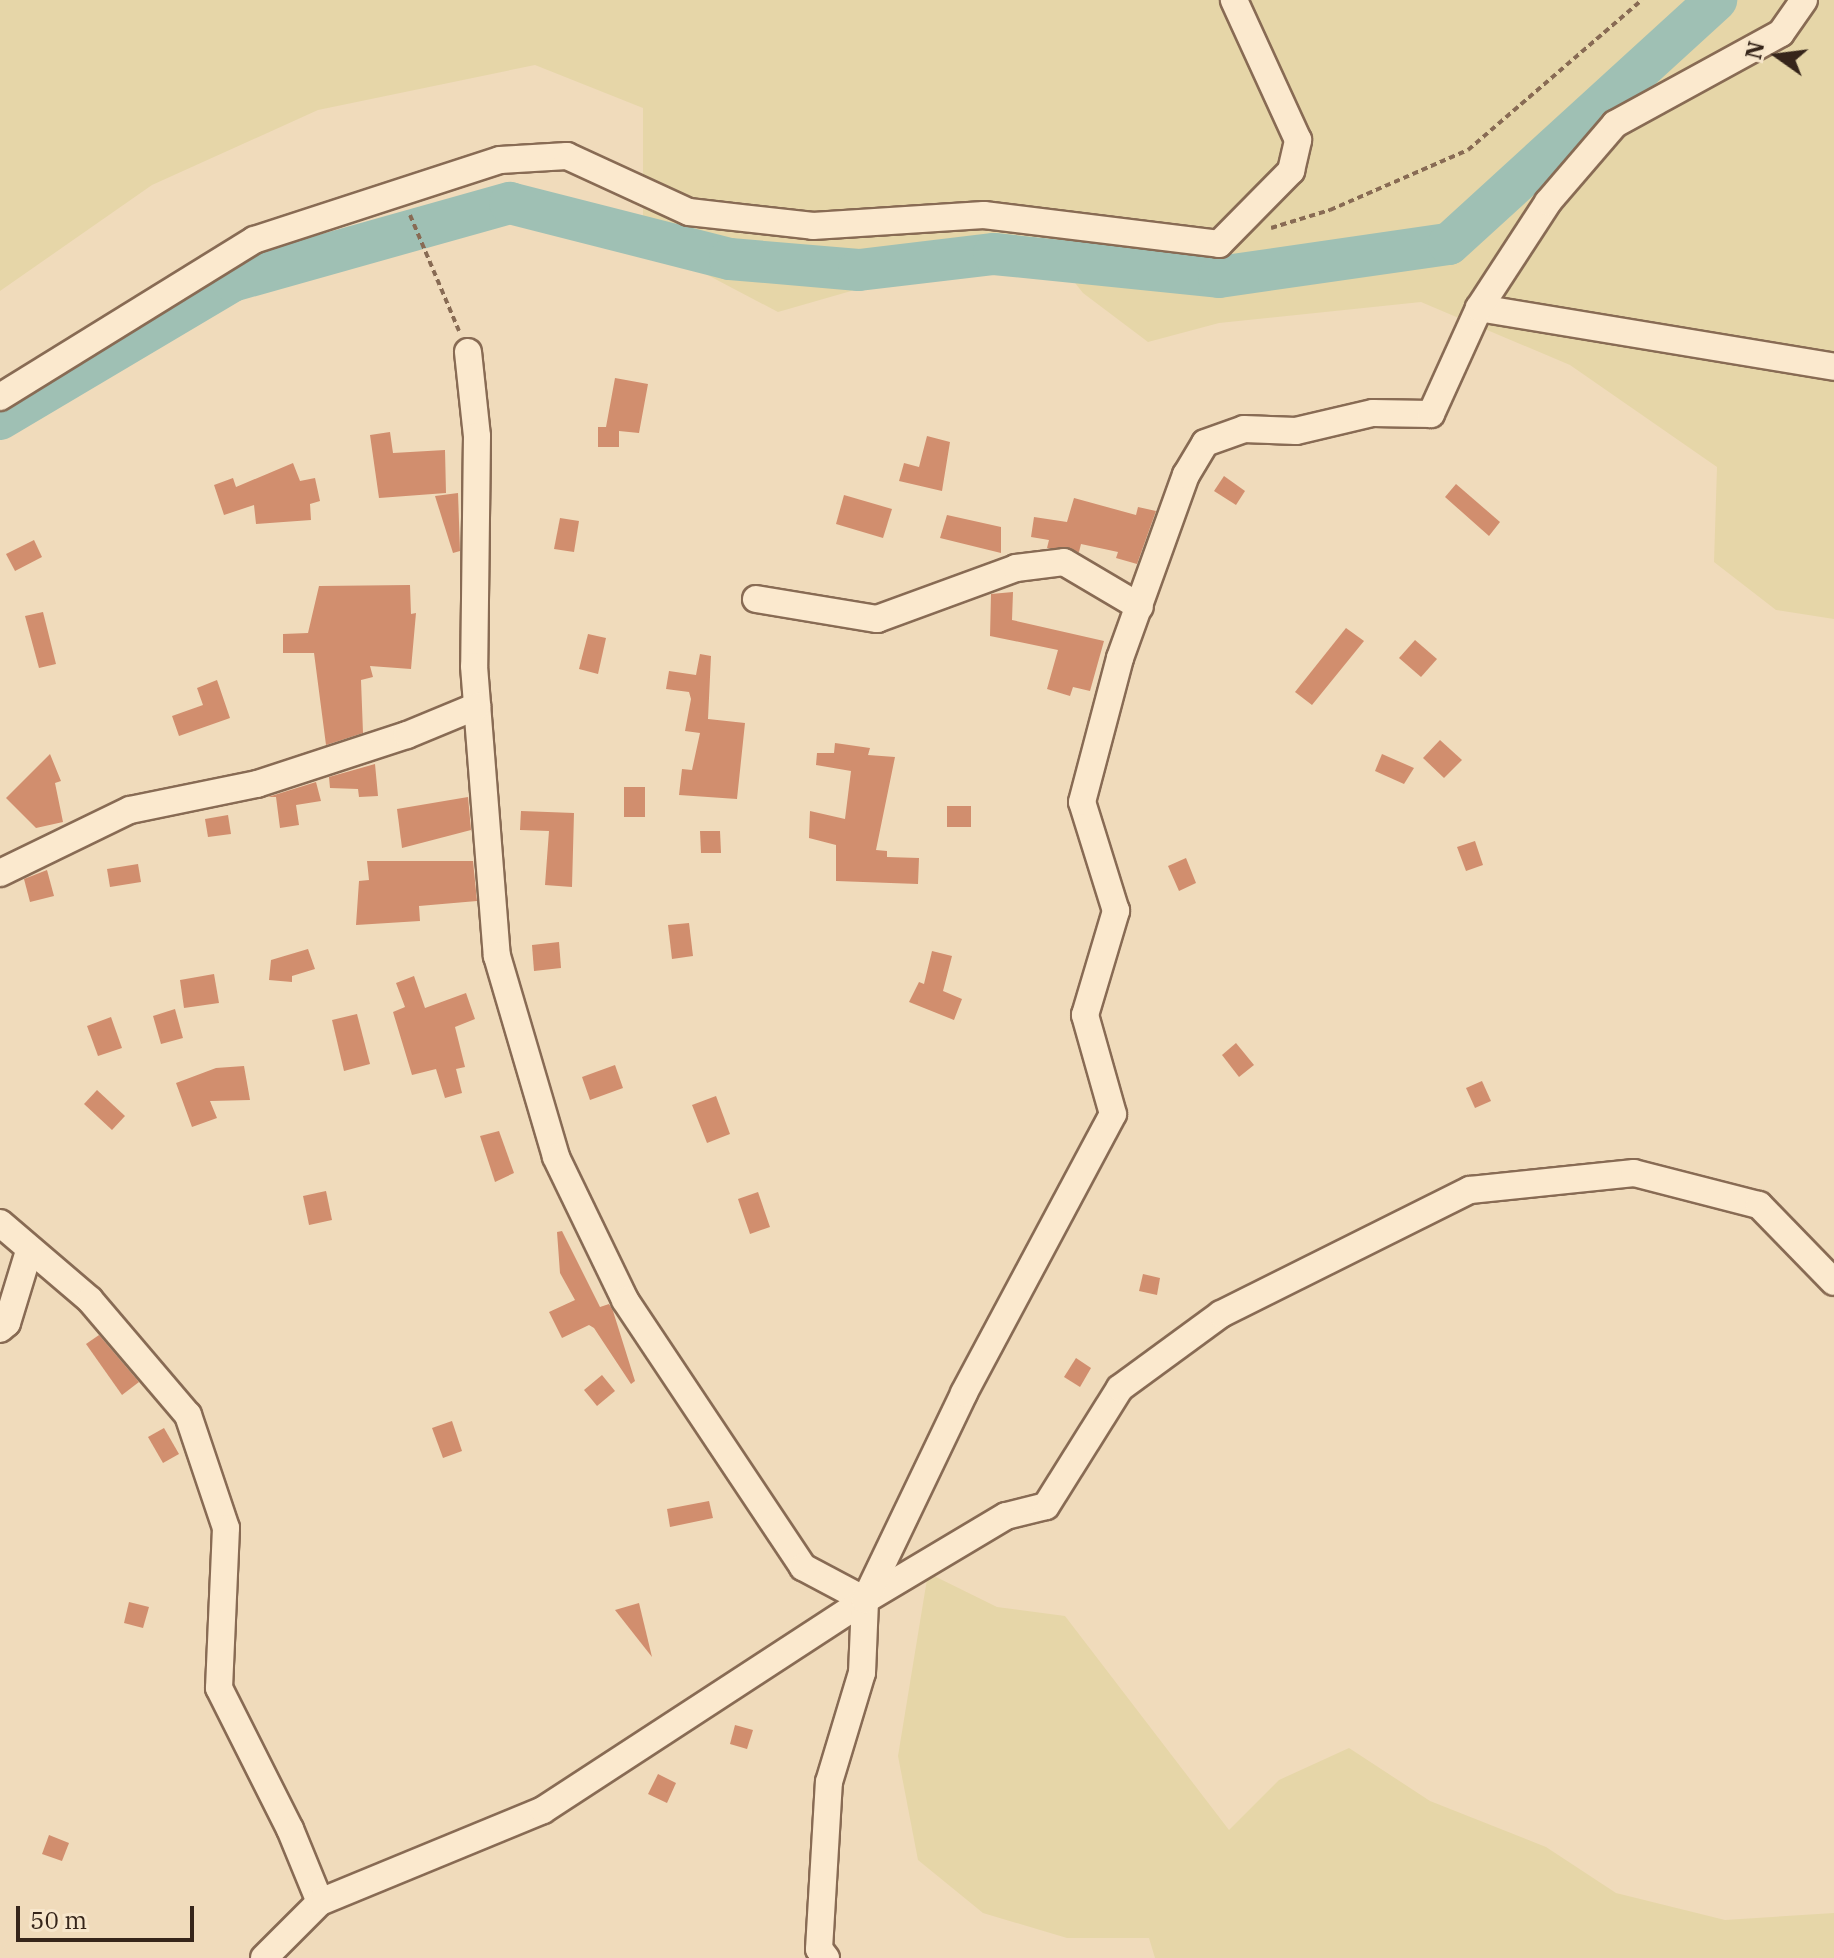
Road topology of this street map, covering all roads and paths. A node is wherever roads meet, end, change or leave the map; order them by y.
1 (1234, 0) edge
2 (1642, 0) edge
3 (1804, 0) edge
4 (411, 219) dead end
5 (1261, 231) dead end
6 (1479, 308) junction
7 (468, 352) joint
8 (1834, 367) edge
9 (0, 397) edge
10 (756, 599) dead end
11 (1140, 607) junction
12 (477, 706) junction
13 (0, 873) edge
14 (0, 1223) edge
15 (29, 1251) junction
16 (1834, 1282) edge
17 (0, 1329) edge
18 (865, 1600) junction
19 (320, 1902) junction
20 (264, 1958) edge
21 (826, 1958) edge

1 - 9 street
2 - 5 path
3 - 6 street
4 - 7 path
6 - 8 street
6 - 11 street
7 - 12 street
10 - 11 street
11 - 18 street
12 - 13 street
12 - 18 street
14 - 15 street
15 - 17 street
15 - 19 street
16 - 18 street
18 - 19 street
18 - 21 street
19 - 20 street

